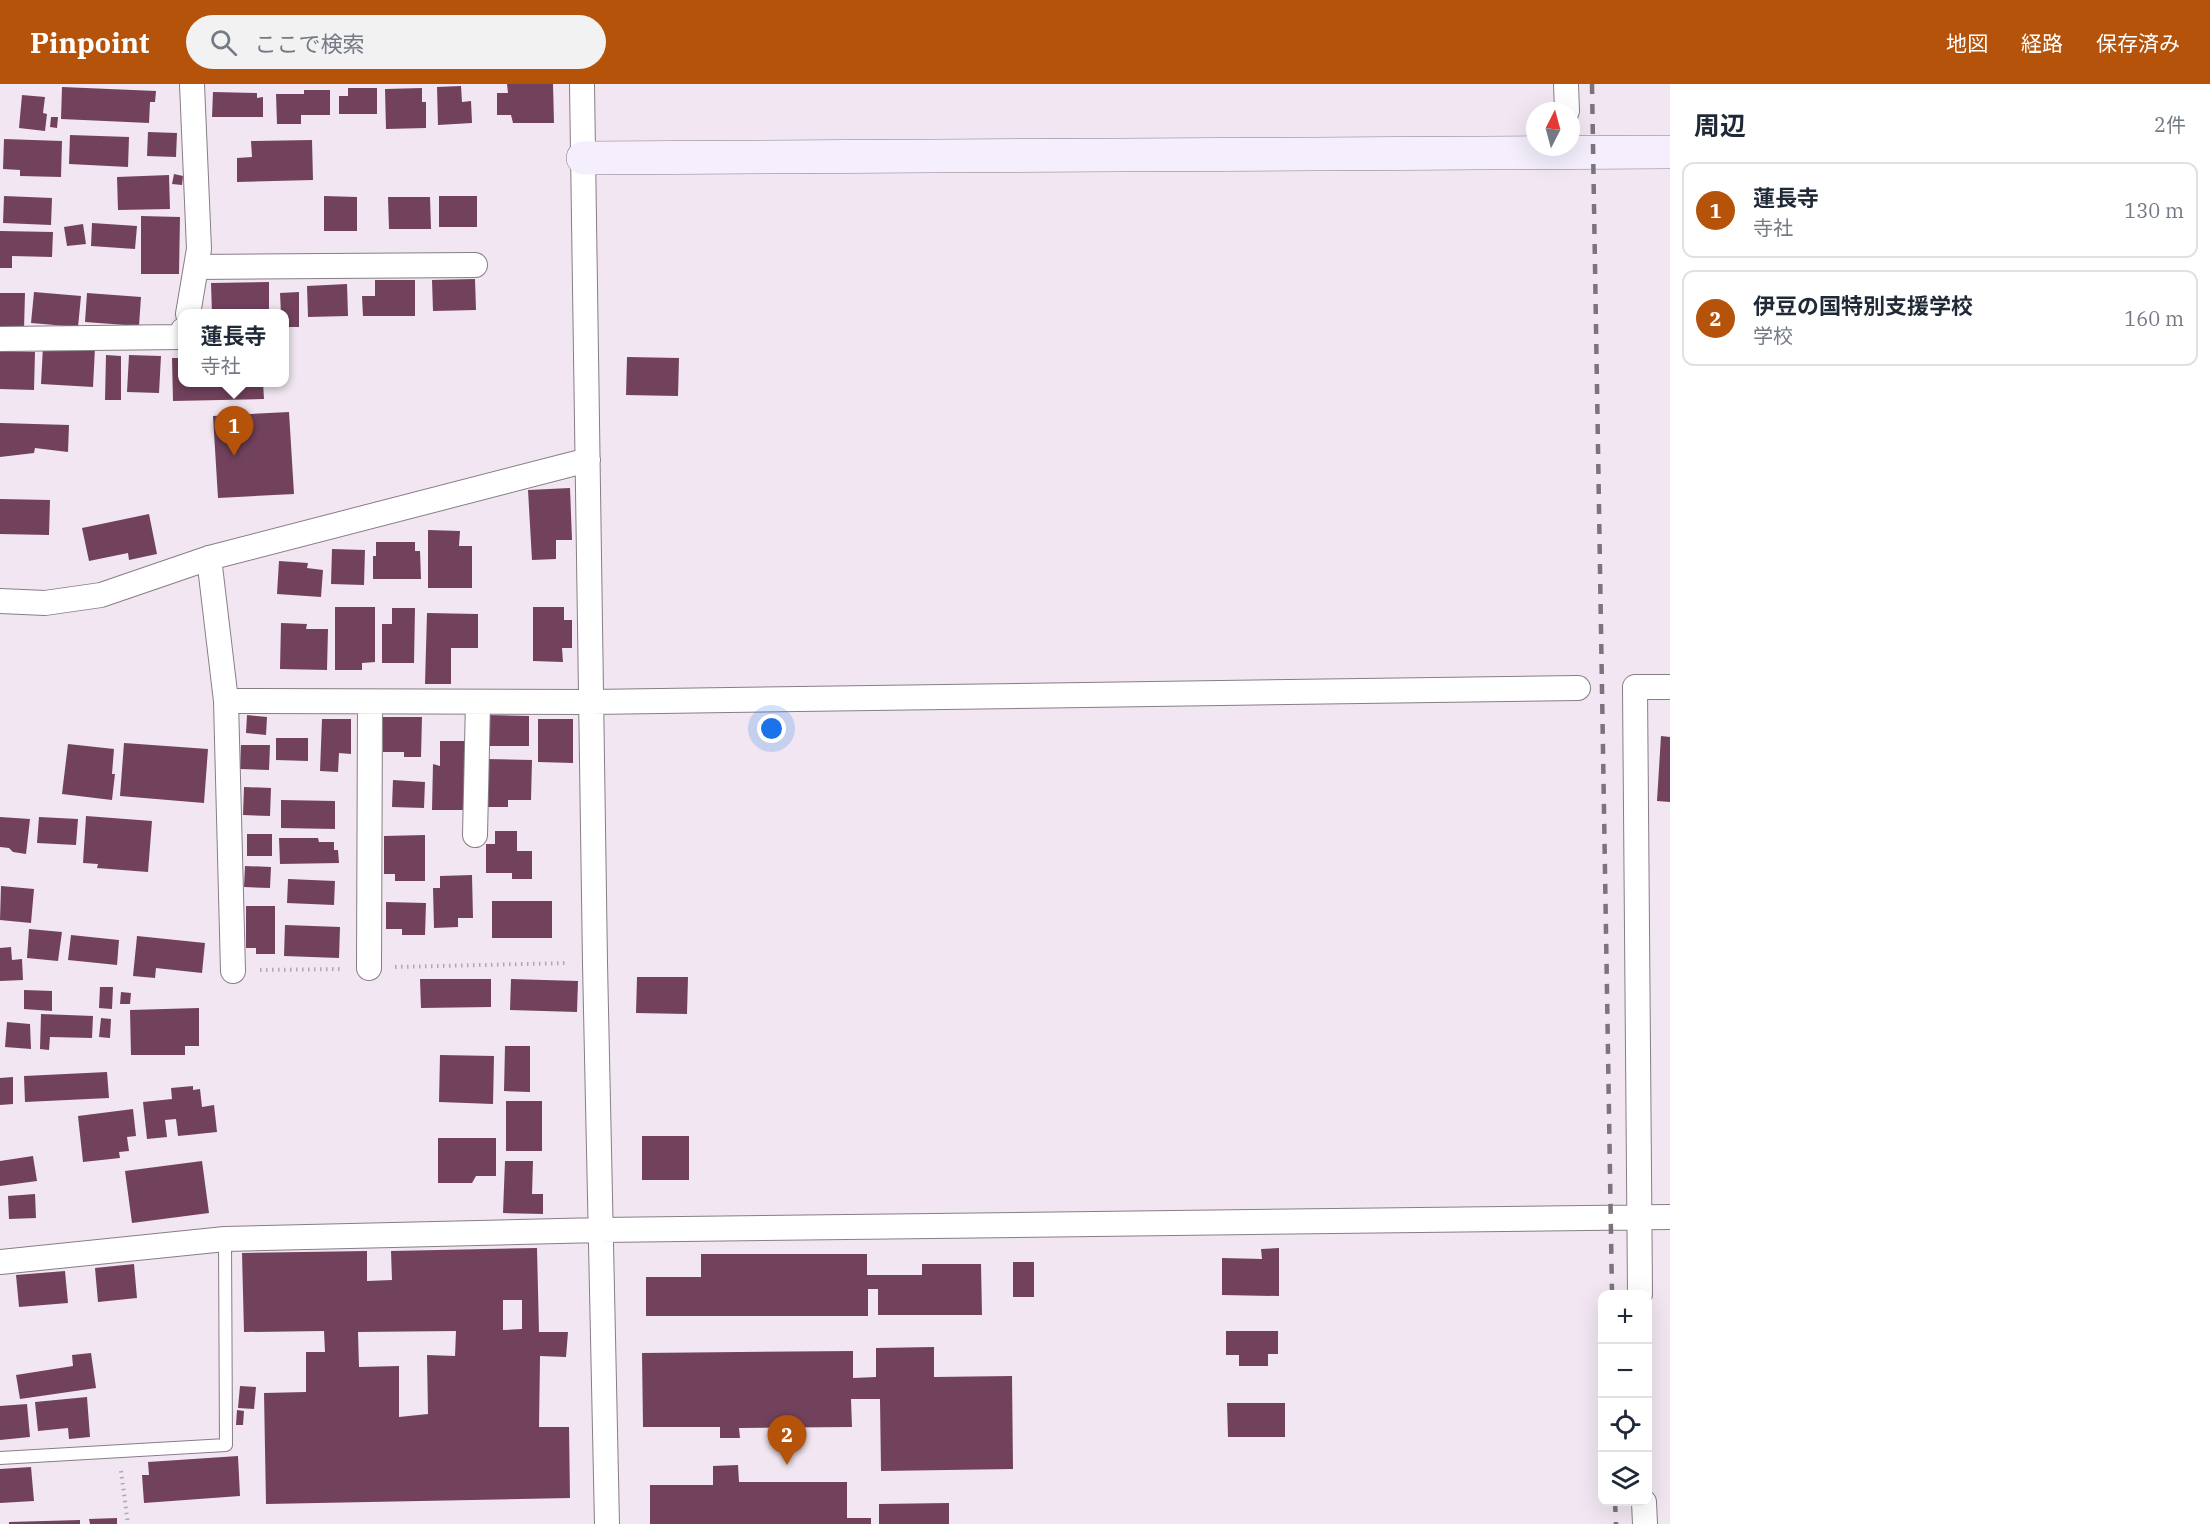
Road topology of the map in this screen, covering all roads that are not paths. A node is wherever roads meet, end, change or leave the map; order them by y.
1 (192, 84) edge
2 (582, 84) edge
3 (1566, 84) edge
4 (1567, 102) edge
5 (1526, 150) edge
6 (1580, 150) edge
7 (1670, 152) edge
8 (583, 158) junction
9 (475, 265) dead end
10 (196, 267) junction
11 (189, 309) edge
12 (178, 337) edge
13 (0, 339) edge
14 (588, 460) junction
15 (209, 558) junction
16 (0, 601) edge
17 (1670, 687) edge
18 (1578, 688) dead end
19 (226, 701) junction
20 (370, 702) junction
21 (477, 702) junction
22 (591, 702) junction
23 (475, 835) dead end
24 (369, 968) road end
25 (233, 971) road end
26 (1639, 1217) junction
27 (1670, 1217) edge
28 (600, 1230) junction
29 (225, 1239) junction
30 (0, 1262) edge
31 (1640, 1290) edge
32 (0, 1458) edge
33 (1644, 1506) edge
34 (607, 1524) edge
35 (1645, 1524) edge

1 - 10 street
2 - 8 street
3 - 4 street
5 - 8 street
6 - 7 street
8 - 14 street
9 - 10 street
10 - 11 street
12 - 13 street
14 - 15 street
14 - 22 street
15 - 16 street
15 - 19 street
17 - 26 street
18 - 22 street
19 - 20 street
19 - 25 street
20 - 21 street
20 - 24 street
21 - 22 street
21 - 23 street
22 - 28 street
26 - 27 street
26 - 28 street
26 - 31 street
28 - 29 street
28 - 34 street
29 - 30 street
29 - 32 lane
33 - 35 street

